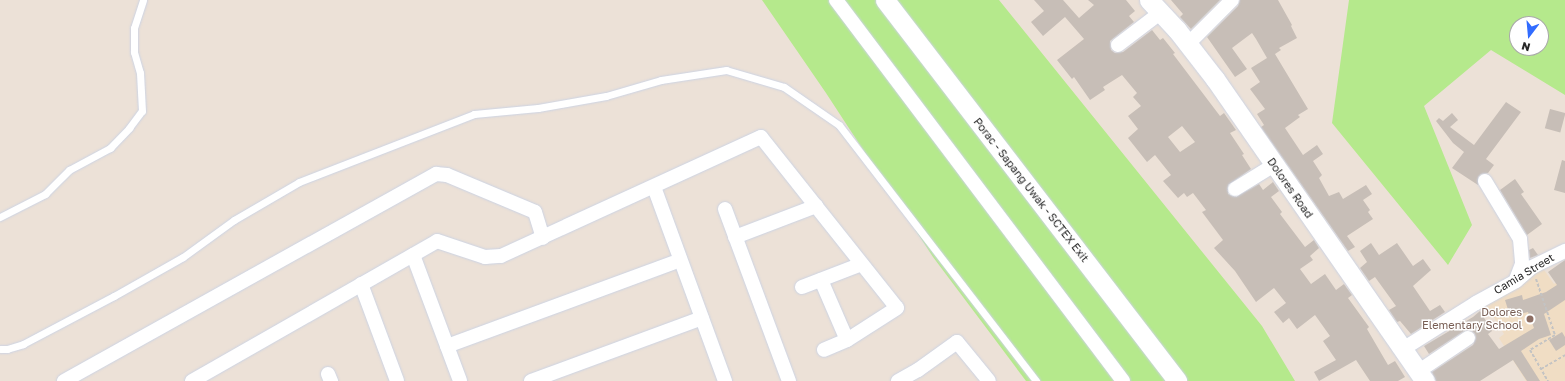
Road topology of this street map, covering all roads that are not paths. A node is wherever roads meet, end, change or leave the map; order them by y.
1 (143, 0) edge
2 (836, 0) edge
3 (885, 0) edge
4 (1232, 0) edge
5 (1155, 6) edge
6 (1188, 44) junction
7 (1118, 46) dead end
8 (1274, 165) junction
9 (1485, 181) dead end
10 (654, 187) junction
11 (1235, 189) dead end
12 (816, 206) junction
13 (725, 210) dead end
14 (0, 217) edge
15 (735, 237) junction
16 (543, 238) junction
17 (1565, 251) edge
18 (413, 255) junction
19 (673, 263) dead end
20 (862, 264) junction
21 (821, 280) junction
22 (1516, 281) junction
23 (361, 284) junction
24 (802, 287) dead end
25 (702, 318) junction
26 (1468, 338) dead end
27 (848, 340) junction
28 (447, 346) junction
29 (1403, 349) junction
30 (4, 350) edge
31 (824, 350) dead end
32 (0, 353) edge
33 (1422, 376) edge
34 (64, 381) edge
35 (192, 381) edge
36 (397, 381) edge
37 (460, 381) edge
38 (531, 381) edge
39 (724, 381) edge
40 (789, 381) edge
41 (898, 381) edge
42 (989, 381) edge
43 (1036, 381) edge
44 (1123, 381) edge
45 (1177, 381) edge

1 - 14 lane
2 - 44 street
3 - 45 main road, Porac - Sapang Uwak - SCTEX Exit
4 - 6 street
5 - 6 main road, Dolores Road
5 - 7 street
6 - 8 main road, Dolores Road
8 - 11 street
8 - 29 main road, Dolores Road
9 - 22 street
10 - 12 street
10 - 16 street
10 - 25 street
12 - 15 street
12 - 20 street
13 - 15 street
15 - 40 street
16 - 18 street
16 - 34 street
17 - 22 street, Camia Street
18 - 23 street
18 - 28 street
19 - 28 street
20 - 21 street
20 - 27 street
21 - 24 street
21 - 27 street
22 - 29 street, Camia Street
23 - 35 street
23 - 36 street
25 - 38 street
25 - 39 street
26 - 33 street
27 - 31 street
28 - 37 street
29 - 33 main road, Dolores Road
30 - 32 lane
30 - 43 lane
41 - 42 street

